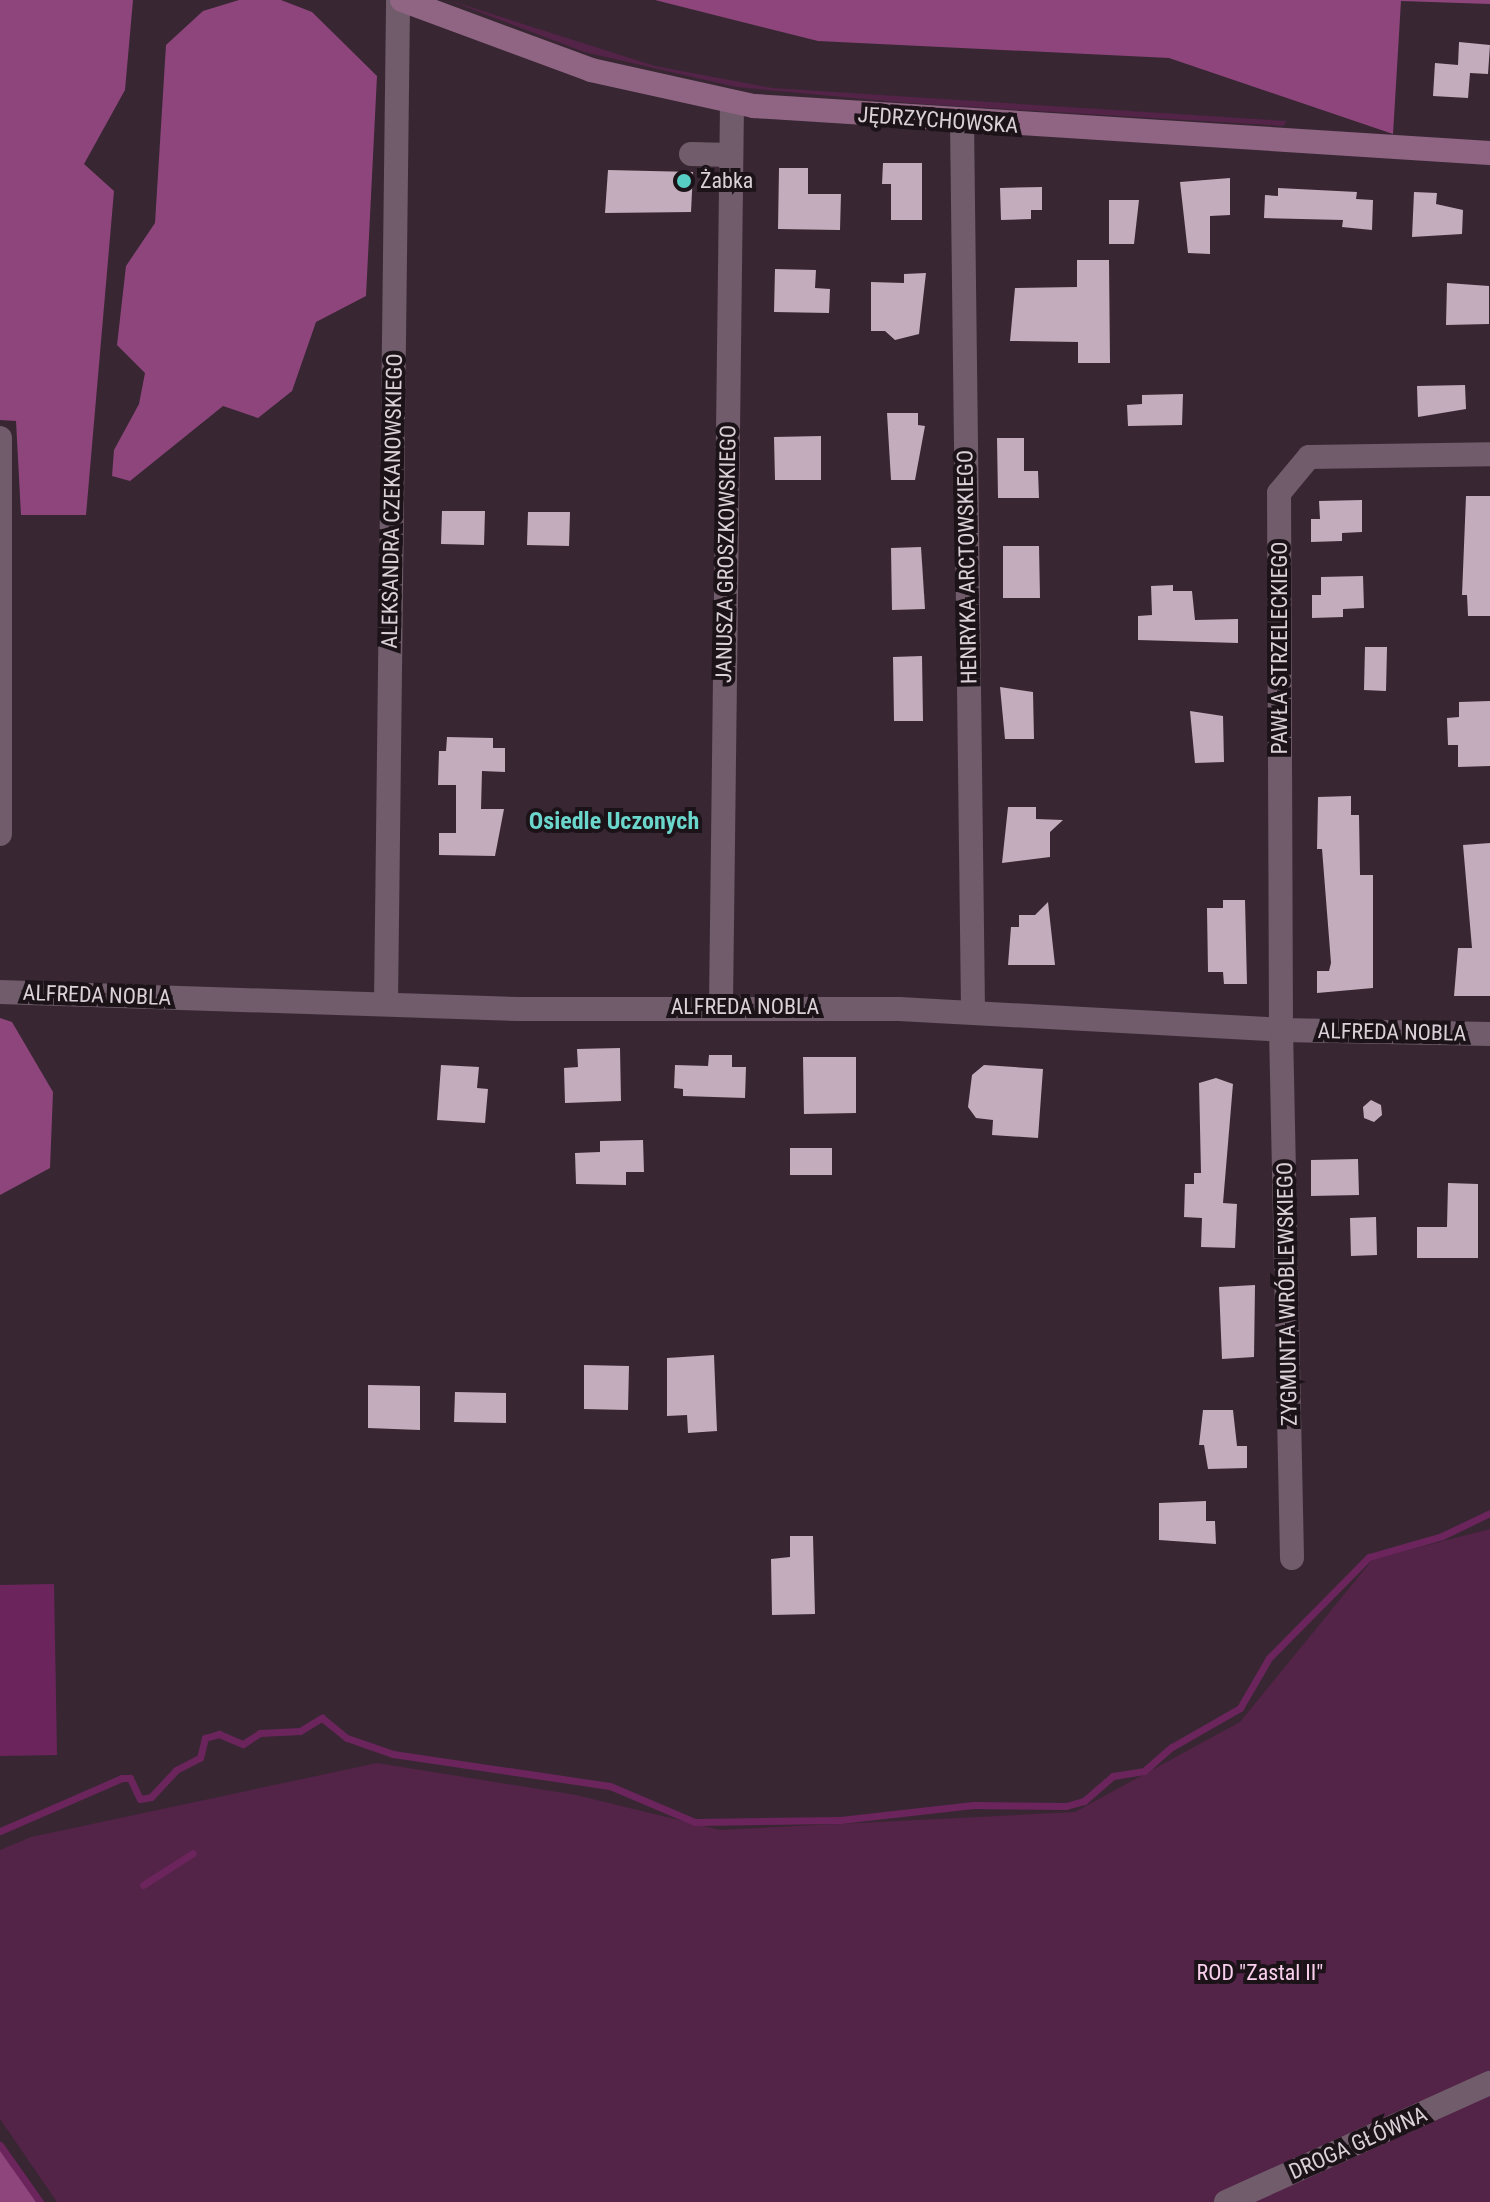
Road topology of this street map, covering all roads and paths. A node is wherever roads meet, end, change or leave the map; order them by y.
1 (400, 0) edge
2 (732, 103) junction
3 (962, 122) junction
4 (1490, 153) edge
5 (691, 154) dead end
6 (731, 155) junction
7 (0, 438) edge
8 (1490, 454) edge
9 (1, 688) edge
10 (0, 834) edge
11 (0, 992) edge
12 (386, 1003) junction
13 (721, 1005) junction
14 (973, 1012) junction
15 (1281, 1030) junction
16 (1490, 1034) edge
17 (1292, 1558) dead end
18 (1490, 2083) edge
19 (1226, 2202) edge

1 - 2 main road, JĘDRZYCHOWSKA
1 - 12 street, ALEKSANDRA CZEKANOWSKIEGO
2 - 3 main road, JĘDRZYCHOWSKA
2 - 6 street, JANUSZA GROSZKOWSKIEGO
3 - 4 main road, JĘDRZYCHOWSKA
3 - 14 street, HENRYKA ARCTOWSKIEGO
5 - 6 street
6 - 13 street, JANUSZA GROSZKOWSKIEGO
7 - 9 street
8 - 15 street, PAWŁA STRZELECKIEGO
9 - 10 street
11 - 12 street, ALFREDA NOBLA
12 - 13 street, ALFREDA NOBLA
13 - 14 street, ALFREDA NOBLA
14 - 15 street, ALFREDA NOBLA
15 - 16 street, ALFREDA NOBLA
15 - 17 street, ZYGMUNTA WRÓBLEWSKIEGO
18 - 19 street, DROGA GŁÓWNA

